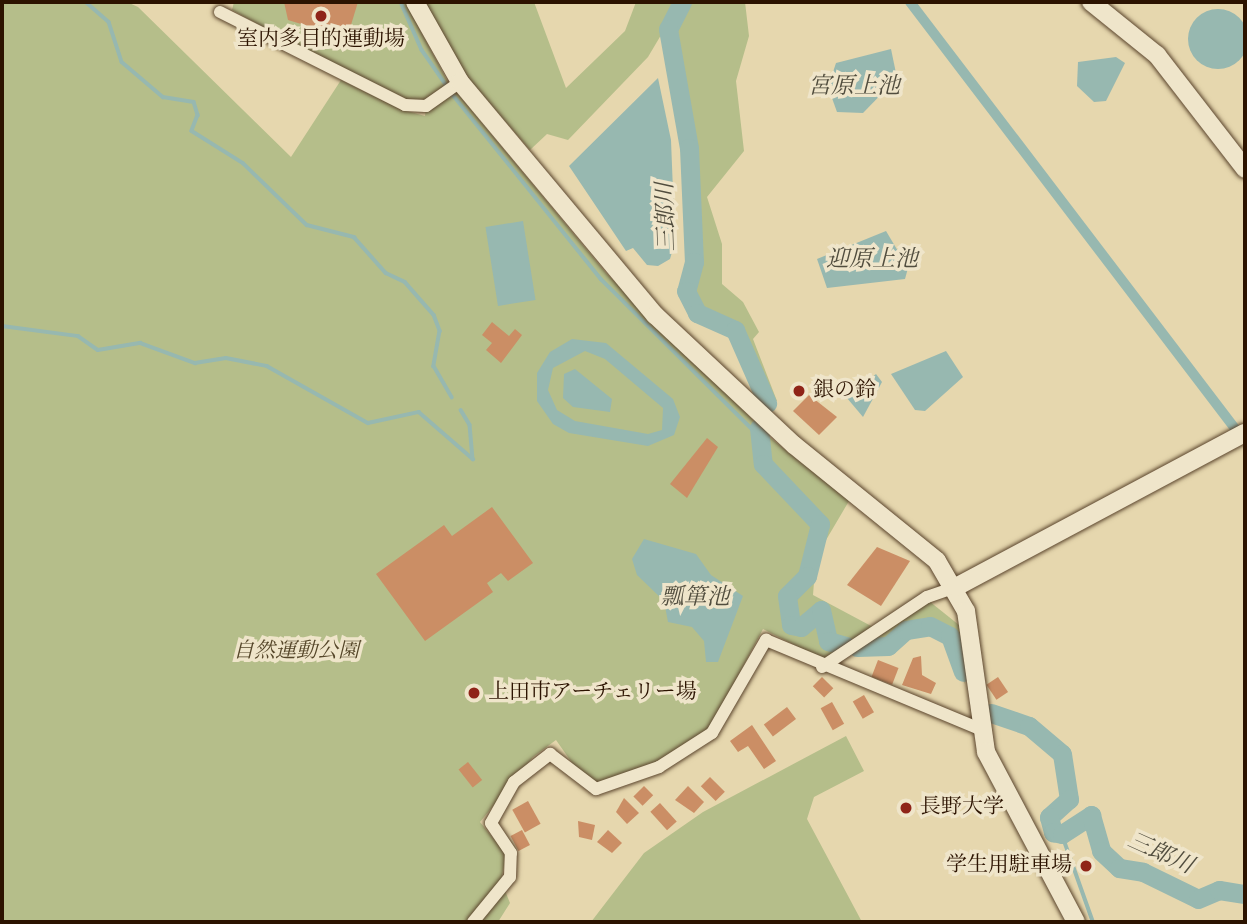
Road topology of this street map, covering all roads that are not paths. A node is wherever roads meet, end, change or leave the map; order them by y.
1 (415, 2) edge
2 (1091, 2) edge
3 (220, 12) dead end
4 (451, 88) junction
5 (1245, 169) edge
6 (1245, 433) edge
7 (956, 587) junction
8 (822, 667) junction
9 (980, 729) junction
10 (473, 922) edge
11 (1076, 922) edge

1 - 4 street
2 - 5 street
3 - 4 street
4 - 7 street
6 - 7 street
7 - 8 street
7 - 9 street
8 - 9 street
8 - 10 street
9 - 11 street

